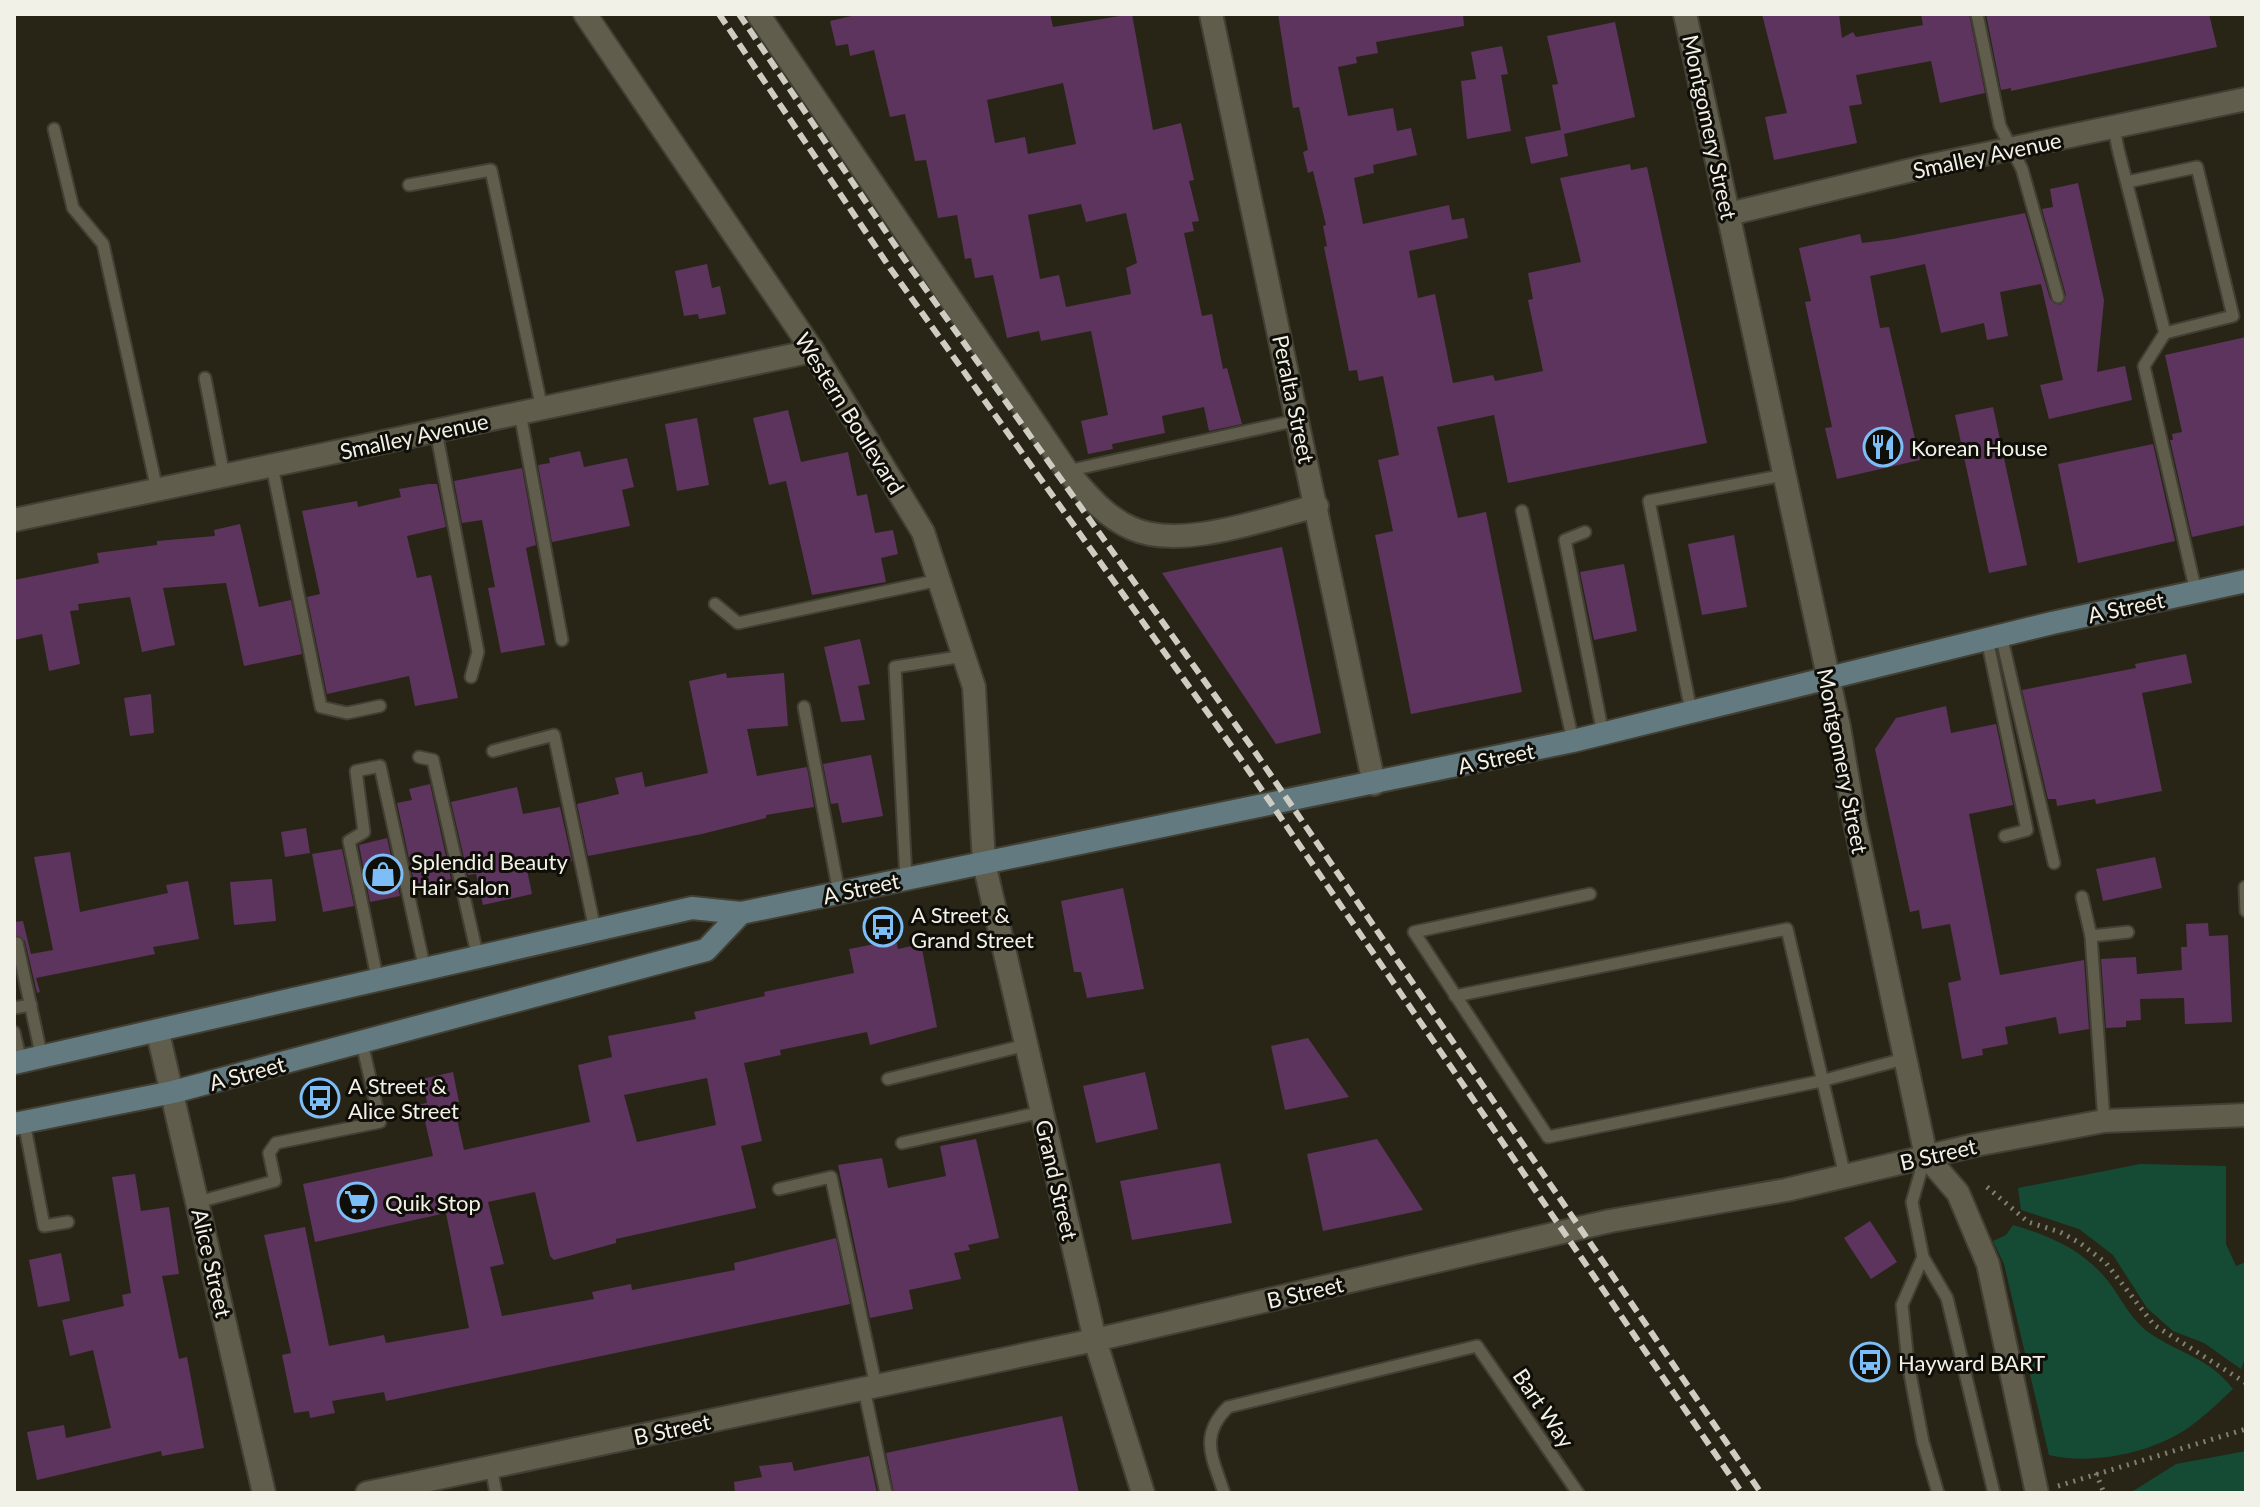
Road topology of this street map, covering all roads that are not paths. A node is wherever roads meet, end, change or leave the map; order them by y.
1 (585, 14) edge
2 (758, 14) edge
3 (1211, 14) edge
4 (1685, 14) edge
5 (1977, 14) edge
6 (2245, 104) edge
7 (2114, 128) junction
8 (54, 129) dead end
9 (2015, 150) junction
10 (2127, 182) junction
11 (409, 185) dead end
12 (1729, 214) junction
13 (2058, 297) dead end
14 (2165, 333) junction
15 (813, 351) junction
16 (205, 378) dead end
17 (531, 411) junction
18 (1299, 420) junction
19 (436, 431) junction
20 (272, 466) junction
21 (1067, 471) junction
22 (1784, 475) junction
23 (224, 476) junction
24 (157, 490) junction
25 (1317, 506) junction
26 (1522, 511) dead end
27 (14, 520) edge
28 (1585, 532) dead end
29 (939, 580) junction
30 (2246, 581) edge
31 (2196, 592) junction
32 (715, 604) dead end
33 (1994, 637) junction
34 (562, 640) dead end
35 (964, 656) junction
36 (471, 677) dead end
37 (1827, 678) junction
38 (380, 706) dead end
39 (804, 707) dead end
40 (1691, 711) junction
41 (1603, 734) junction
42 (1573, 741) junction
43 (493, 751) dead end
44 (419, 757) dead end
45 (1374, 784) junction
46 (2005, 836) dead end
47 (984, 863) junction
48 (2054, 863) dead end
49 (906, 879) junction
50 (2245, 887) edge
51 (839, 893) junction
52 (1590, 894) dead end
53 (2082, 897) dead end
54 (2246, 911) edge
55 (741, 913) junction
56 (595, 930) junction
57 (2128, 932) dead end
58 (2091, 936) junction
59 (14, 944) edge
60 (478, 958) junction
61 (425, 971) junction
62 (378, 982) junction
63 (1455, 996) junction
64 (31, 1005) junction
65 (14, 1008) edge
66 (14, 1032) edge
67 (158, 1033) junction
68 (362, 1043) junction
69 (1026, 1045) junction
70 (1904, 1059) junction
71 (26, 1061) edge
72 (888, 1079) dead end
73 (1821, 1081) junction
74 (173, 1092) junction
75 (1042, 1112) junction
76 (2246, 1115) edge
77 (2104, 1121) junction
78 (19, 1123) edge
79 (902, 1143) dead end
80 (1926, 1156) junction
81 (1845, 1176) junction
82 (779, 1189) dead end
83 (198, 1202) junction
84 (68, 1222) dead end
85 (1923, 1257) junction
86 (1095, 1340) junction
87 (870, 1387) junction
88 (491, 1467) junction
89 (2045, 1490) edge
90 (264, 1493) edge
91 (367, 1493) edge
92 (496, 1493) edge
93 (886, 1493) edge
94 (1143, 1493) edge
95 (1224, 1493) edge
96 (1578, 1493) edge
97 (1938, 1493) edge
98 (1994, 1493) edge

1 - 15 street, Western Boulevard
2 - 21 street
3 - 18 street, Peralta Street
4 - 12 street, Montgomery Street
5 - 9 lane
6 - 7 street, Smalley Avenue
7 - 9 street, Smalley Avenue
7 - 10 lane
8 - 24 lane
9 - 12 street, Smalley Avenue
9 - 13 lane
10 - 14 lane
10 - 14 lane
11 - 17 lane
12 - 22 street, Montgomery Street
14 - 31 lane
15 - 17 street, Smalley Avenue
15 - 29 street, Western Boulevard
16 - 23 lane
17 - 19 street, Smalley Avenue
17 - 34 lane
18 - 21 lane
18 - 25 street, Peralta Street
19 - 20 street, Smalley Avenue
19 - 36 lane
20 - 23 street, Smalley Avenue
20 - 38 lane
21 - 25 street
22 - 37 street, Montgomery Street
22 - 40 lane
23 - 24 street, Smalley Avenue
24 - 27 street, Smalley Avenue
25 - 45 street, Peralta Street
26 - 42 lane
28 - 41 lane
29 - 32 lane
29 - 35 street, Western Boulevard
30 - 31 main road, A Street
31 - 33 main road, A Street
33 - 37 main road, A Street
33 - 46 lane
33 - 48 lane
35 - 47 street, Western Boulevard
35 - 49 lane
37 - 40 main road, A Street
37 - 70 street, Montgomery Street
39 - 51 lane
40 - 41 main road, A Street
41 - 42 main road, A Street
42 - 45 main road, A Street
43 - 56 lane
44 - 60 lane
45 - 47 main road, A Street
47 - 49 main road, A Street
47 - 69 street, Grand Street
49 - 51 main road, A Street
50 - 54 lane
51 - 55 main road, A Street
52 - 63 lane
53 - 58 lane
55 - 56 main road, A Street
55 - 68 main road, A Street
56 - 60 main road, A Street
57 - 58 lane
58 - 77 lane
59 - 64 lane
60 - 61 main road, A Street
61 - 62 main road, A Street
61 - 62 lane
62 - 67 main road, A Street
63 - 73 lane
63 - 73 lane
64 - 65 lane
64 - 71 lane
66 - 71 lane
67 - 71 main road, A Street
67 - 74 street, Alice Street
68 - 74 main road, A Street
68 - 83 lane
69 - 72 lane
69 - 75 street, Grand Street
70 - 73 lane
70 - 80 street, Montgomery Street
73 - 81 lane
74 - 78 main road, A Street
74 - 83 street, Alice Street
75 - 79 lane
75 - 86 street, Grand Street
76 - 77 street, B Street
77 - 80 street, B Street
78 - 84 lane
80 - 81 street, B Street
80 - 85 lane
80 - 89 street, Montgomery Street
81 - 86 street, B Street
82 - 87 lane
83 - 90 street, Alice Street
85 - 97 lane
85 - 98 lane
86 - 87 street, B Street
86 - 94 street, Grand Street
87 - 88 street, B Street
87 - 93 lane
88 - 91 street, B Street
88 - 92 lane
95 - 96 lane, Bart Way

